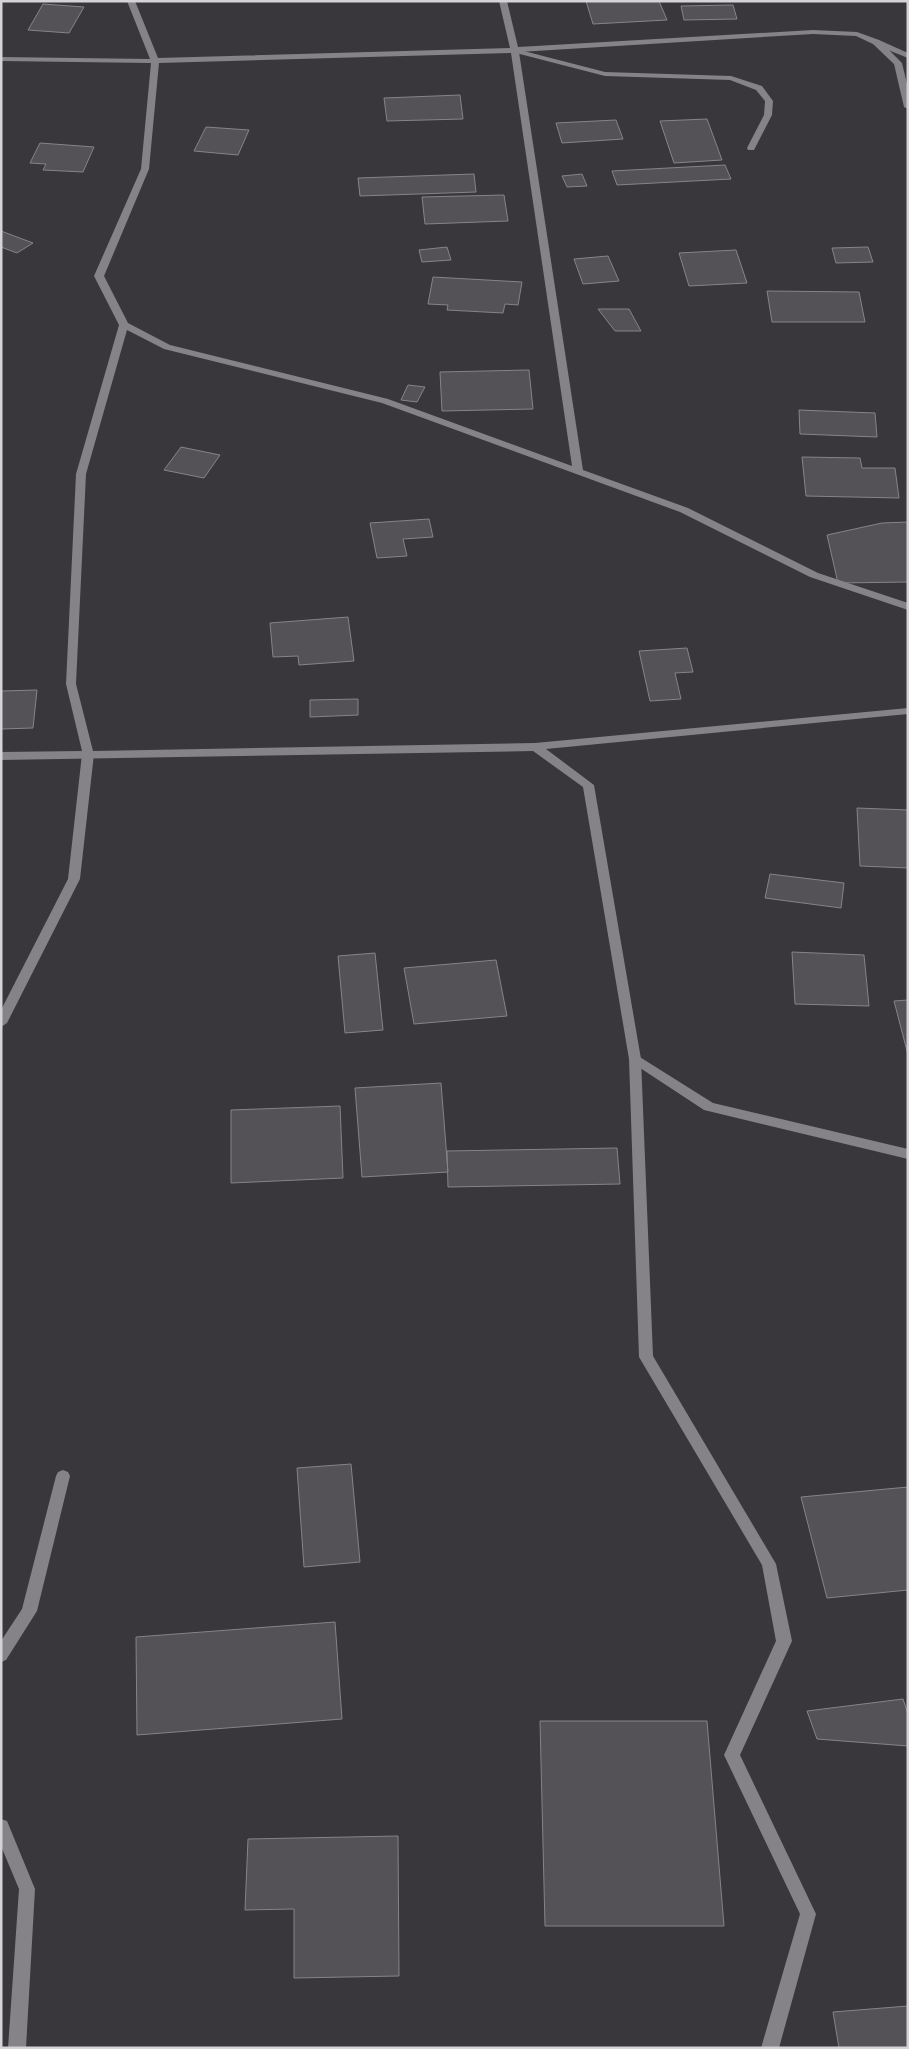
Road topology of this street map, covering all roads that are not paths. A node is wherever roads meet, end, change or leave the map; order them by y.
1 (131, 1) edge
2 (503, 1) edge
3 (876, 42) junction
4 (515, 50) junction
5 (908, 56) edge
6 (1, 59) edge
7 (155, 61) junction
8 (908, 107) edge
9 (751, 148) dead end
10 (124, 325) junction
11 (578, 471) junction
12 (908, 608) edge
13 (908, 710) edge
14 (535, 747) junction
15 (88, 754) junction
16 (1, 756) edge
17 (1, 1023) edge
18 (635, 1059) junction
19 (908, 1154) edge
20 (63, 1476) dead end
21 (1, 1655) edge
22 (1, 1826) edge
23 (17, 2048) edge
24 (770, 2048) edge

1 - 7 street
2 - 4 street
3 - 4 street
3 - 5 street
3 - 8 street
4 - 7 street
4 - 9 street
4 - 11 street
6 - 7 street
7 - 10 street
10 - 11 street
10 - 15 street
11 - 12 street
13 - 14 street
14 - 15 street
14 - 18 street
15 - 16 street
15 - 17 street
18 - 19 street
18 - 24 street
20 - 21 street
22 - 23 street

